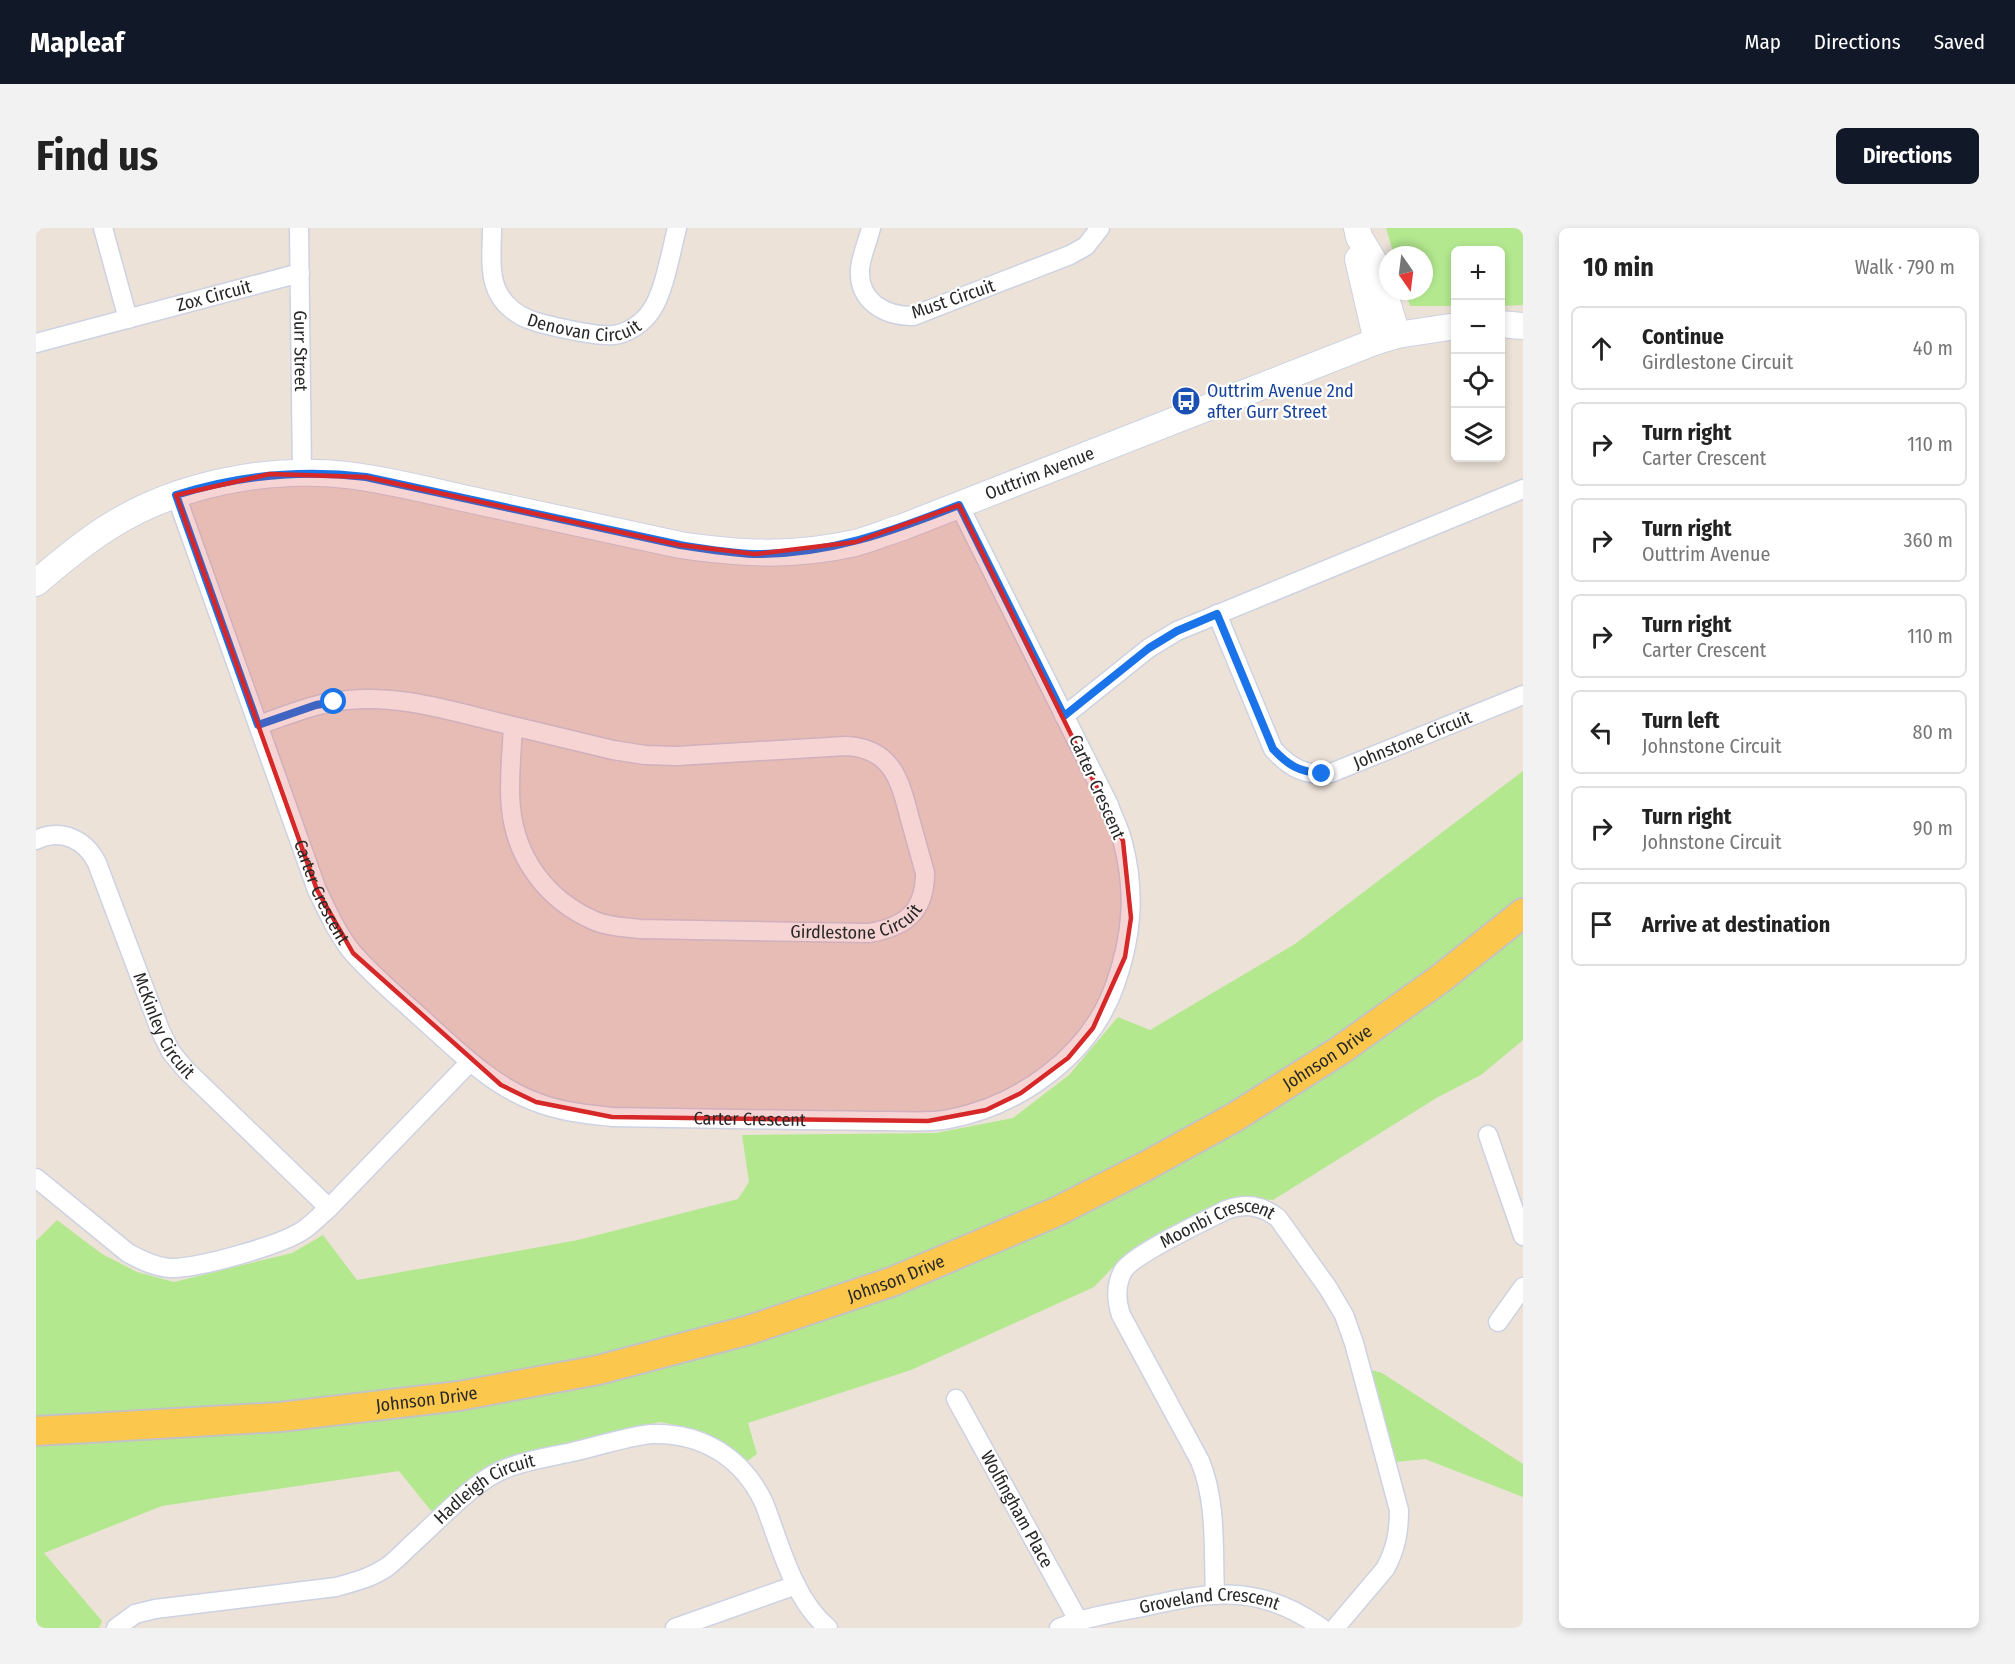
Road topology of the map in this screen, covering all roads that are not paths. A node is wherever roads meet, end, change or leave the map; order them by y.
1 (104, 228) edge
2 (299, 228) edge
3 (492, 228) edge
4 (677, 228) edge
5 (871, 228) edge
6 (1100, 228) edge
7 (1358, 232) edge
8 (300, 273) junction
9 (128, 319) junction
10 (1505, 324) edge
11 (1523, 326) edge
12 (1451, 327) edge
13 (1387, 338) junction
14 (36, 343) edge
15 (302, 472) junction
16 (1523, 489) edge
17 (176, 495) junction
18 (959, 505) junction
19 (36, 583) edge
20 (1217, 614) junction
21 (1523, 695) edge
22 (1064, 716) junction
23 (258, 725) junction
24 (513, 726) junction
25 (36, 840) edge
26 (1523, 912) edge
27 (470, 1062) junction
28 (1488, 1136) dead end
29 (36, 1178) edge
30 (329, 1208) junction
31 (1523, 1236) edge
32 (1523, 1287) edge
33 (1498, 1322) dead end
34 (956, 1399) dead end
35 (36, 1411) edge
36 (184, 1421) junction
37 (36, 1431) edge
38 (796, 1585) junction
39 (1215, 1593) junction
40 (1078, 1620) junction
41 (116, 1628) edge
42 (675, 1628) edge
43 (828, 1628) edge
44 (1059, 1628) edge
45 (1322, 1628) edge
46 (1335, 1628) edge

1 - 9 street
2 - 8 street, Gurr Street
3 - 4 street, Denovan Circuit
5 - 6 street, Must Circuit
7 - 13 street
8 - 9 street, Zox Circuit
8 - 15 street, Gurr Street
9 - 14 street, Zox Circuit
10 - 11 street
12 - 13 street, Outtrim Avenue
13 - 18 street, Outtrim Avenue
15 - 17 street, Outtrim Avenue
15 - 18 street, Outtrim Avenue
16 - 20 street
17 - 19 street, Outtrim Avenue
17 - 23 street, Carter Crescent
18 - 22 street, Carter Crescent
20 - 21 street, Johnstone Circuit
20 - 22 street
22 - 27 street, Carter Crescent
23 - 24 street, Girdlestone Circuit
23 - 27 street, Carter Crescent
24 - 24 street, Girdlestone Circuit
25 - 30 street, McKinley Circuit
26 - 36 main road, Johnson Drive
27 - 30 street
28 - 31 street
29 - 30 street
32 - 33 street
34 - 40 street, Wolfingham Place
35 - 36 main road, Johnson Drive
36 - 37 main road, Johnson Drive
38 - 41 street, Hadleigh Circuit
38 - 42 street
38 - 43 street, Hadleigh Circuit
39 - 40 street, Groveland Crescent
39 - 45 street, Groveland Crescent
39 - 46 street, Moonbi Crescent
40 - 44 street, Groveland Crescent

